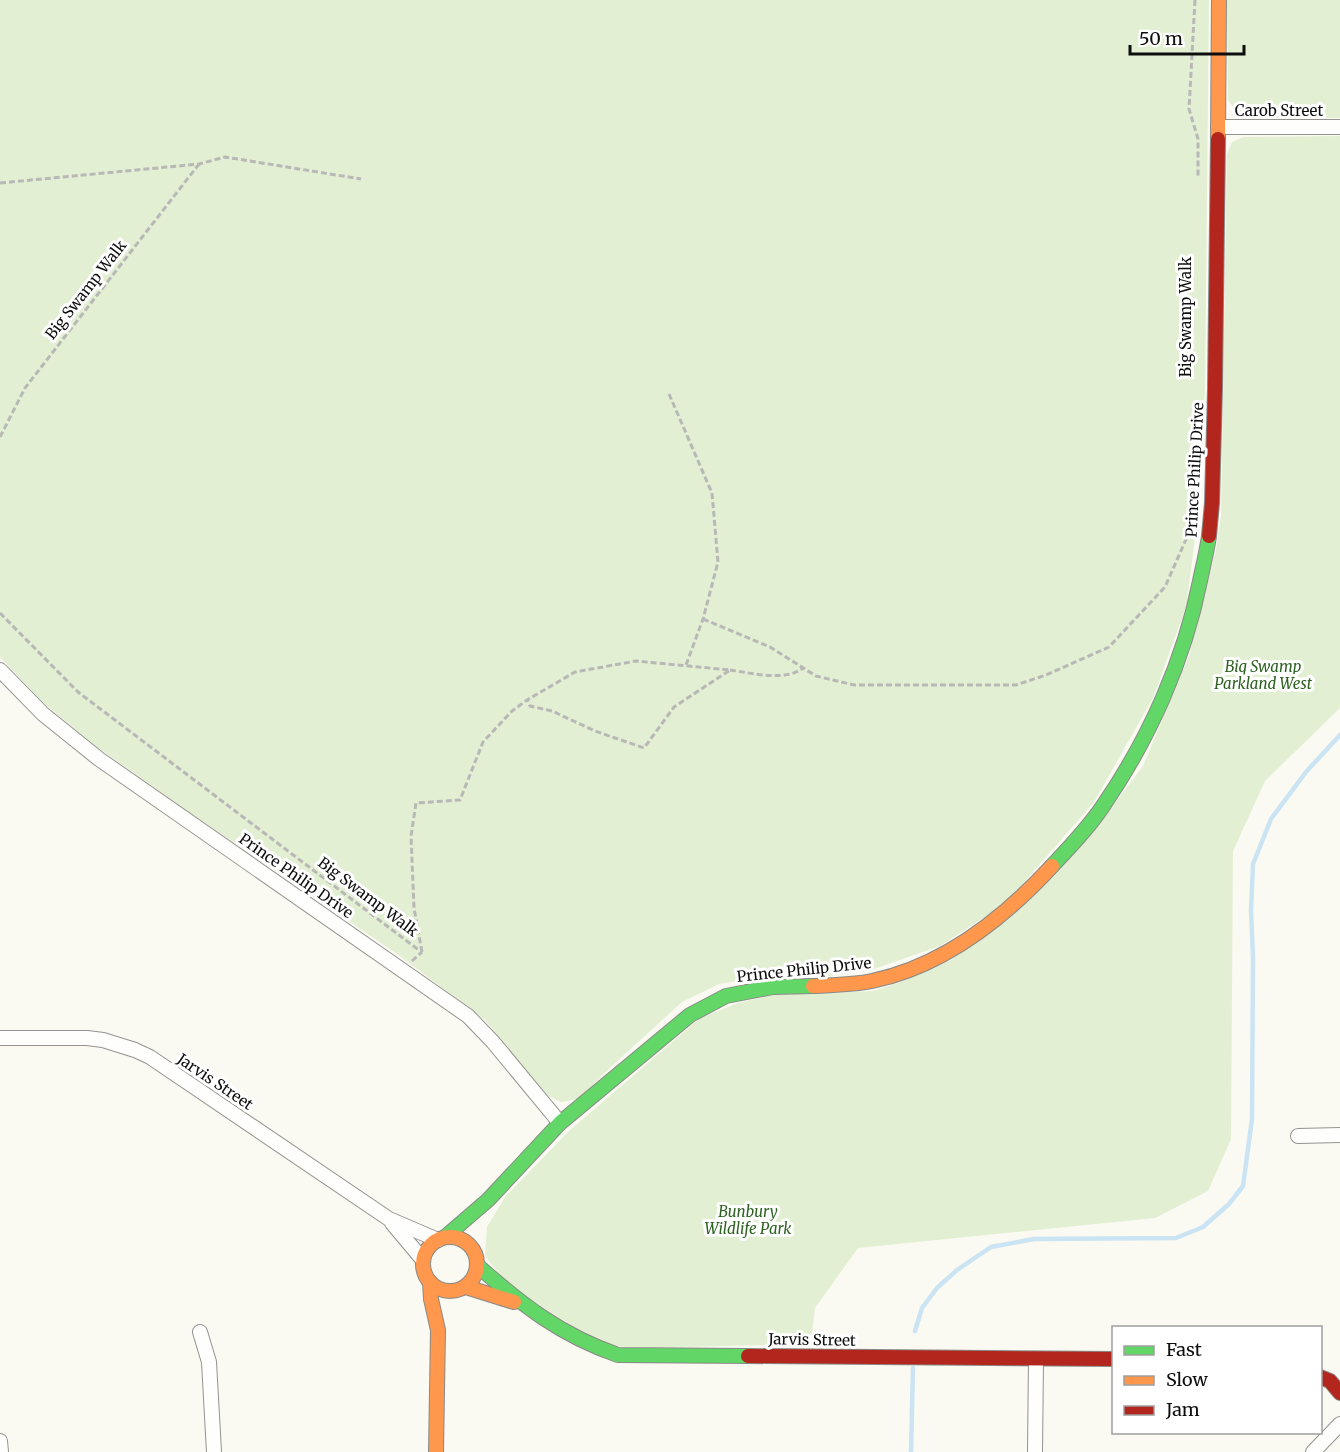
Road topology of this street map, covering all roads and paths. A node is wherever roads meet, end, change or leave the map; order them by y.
1 (1195, 0) edge
2 (1219, 0) edge
3 (1218, 127) junction
4 (1340, 127) edge
5 (199, 164) junction
6 (361, 179) dead end
7 (0, 183) edge
8 (1198, 187) dead end
9 (669, 394) dead end
10 (0, 437) edge
11 (1194, 468) dead end
12 (0, 613) edge
13 (703, 619) junction
14 (686, 665) junction
15 (803, 668) junction
16 (0, 670) edge
17 (730, 670) junction
18 (527, 700) junction
19 (0, 1038) edge
20 (560, 1123) junction
21 (1340, 1135) edge
22 (1298, 1136) dead end
23 (488, 1200) junction
24 (389, 1219) junction
25 (475, 1238) junction
26 (442, 1239) junction
27 (423, 1260) junction
28 (478, 1266) junction
29 (430, 1282) junction
30 (459, 1289) junction
31 (522, 1304) junction
32 (438, 1330) junction
33 (200, 1332) dead end
34 (1036, 1359) junction
35 (1112, 1359) edge
36 (1322, 1378) edge
37 (1340, 1393) edge
38 (1340, 1424) edge
39 (0, 1441) edge
40 (1, 1452) edge
41 (214, 1452) edge
42 (436, 1452) edge
43 (1035, 1452) edge
44 (1313, 1452) edge

1 - 8 path
2 - 3 street, Prince Philip Drive
3 - 4 street, Carob Street
3 - 20 street, Prince Philip Drive
5 - 6 path
5 - 7 path
5 - 10 path, Big Swamp Walk
9 - 13 path
11 - 15 path
12 - 18 path, Big Swamp Walk
13 - 14 path
13 - 15 path
14 - 17 path, Big Swamp Walk
14 - 18 path, Big Swamp Walk
15 - 17 path, Big Swamp Walk
16 - 20 street, Prince Philip Drive
17 - 18 path
19 - 24 street, Jarvis Street
20 - 23 street, Prince Philip Drive
21 - 22 street
23 - 25 street, Prince Philip Drive
23 - 26 street, Prince Philip Drive
24 - 26 street, Jarvis Street
24 - 27 street, Jarvis Street
25 - 26 street
25 - 28 street
26 - 27 street
27 - 29 street
28 - 30 street
28 - 31 street, Jarvis Street
29 - 30 street
29 - 32 street
30 - 31 street, Jarvis Street
30 - 32 street
31 - 34 street, Jarvis Street
32 - 42 street
33 - 41 street
34 - 35 street, Jarvis Street
34 - 43 street
36 - 37 street
38 - 44 street
39 - 40 street

